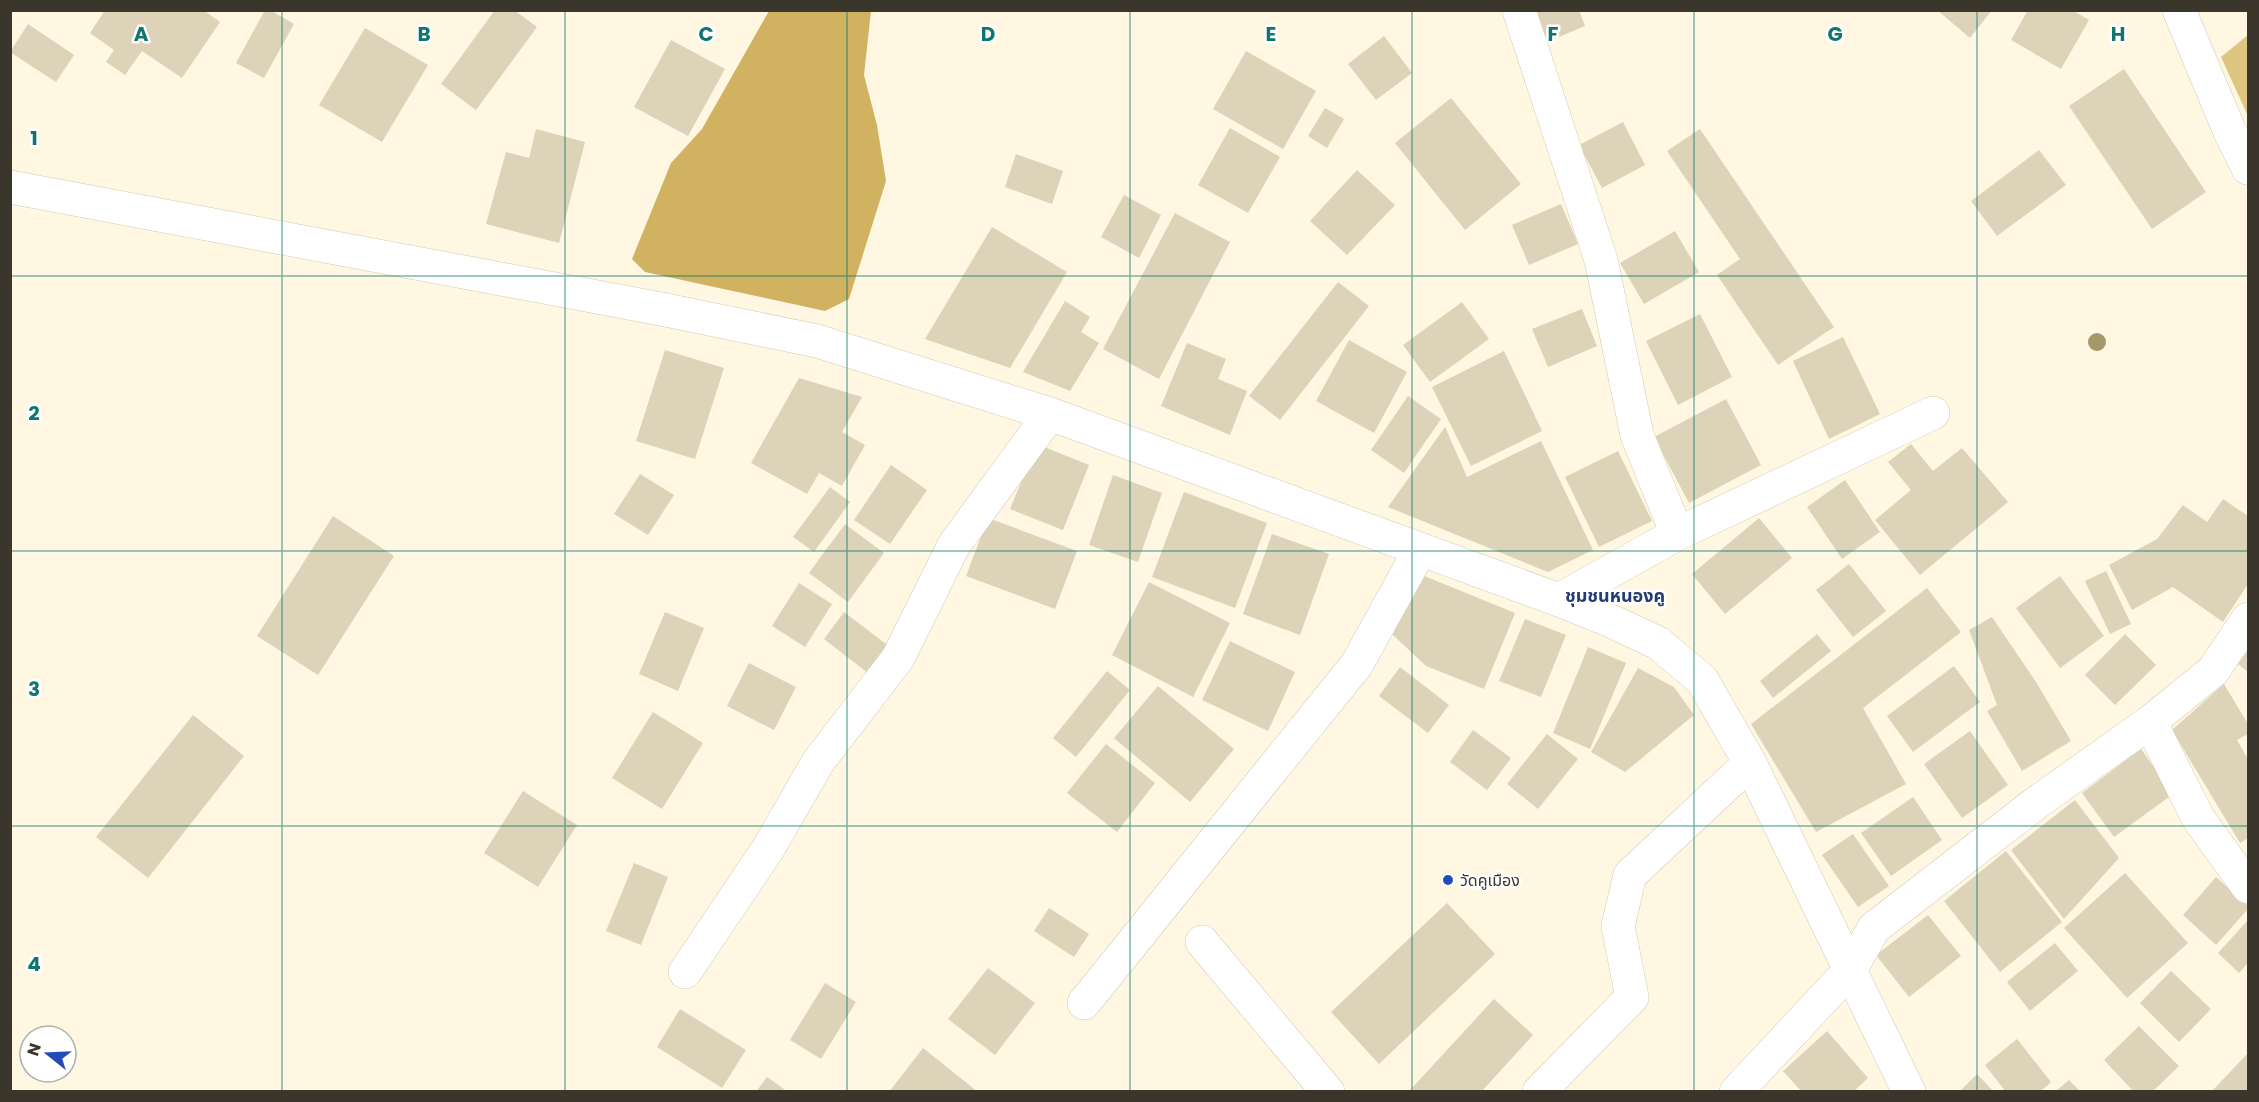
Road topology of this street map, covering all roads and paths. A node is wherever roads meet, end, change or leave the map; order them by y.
1 (1519, 10) edge
2 (2180, 10) edge
3 (2248, 168) edge
4 (10, 187) edge
5 (1933, 413) dead end
6 (1050, 414) junction
7 (1677, 534) junction
8 (1420, 550) junction
9 (1559, 600) junction
10 (2248, 619) edge
11 (2150, 722) junction
12 (1750, 763) junction
13 (2248, 886) edge
14 (1202, 942) dead end
15 (1851, 969) junction
16 (685, 972) dead end
17 (1084, 1003) dead end
18 (1328, 1092) edge
19 (1539, 1092) edge
20 (1736, 1092) edge
21 (1909, 1092) edge

1 - 7 street
2 - 3 street
4 - 6 street
5 - 7 street
6 - 8 street
6 - 16 street
7 - 9 street
8 - 9 street
8 - 17 street
9 - 12 street
10 - 11 street
11 - 13 street
11 - 15 street
12 - 15 street
12 - 19 street
14 - 18 street
15 - 20 street
15 - 21 street

